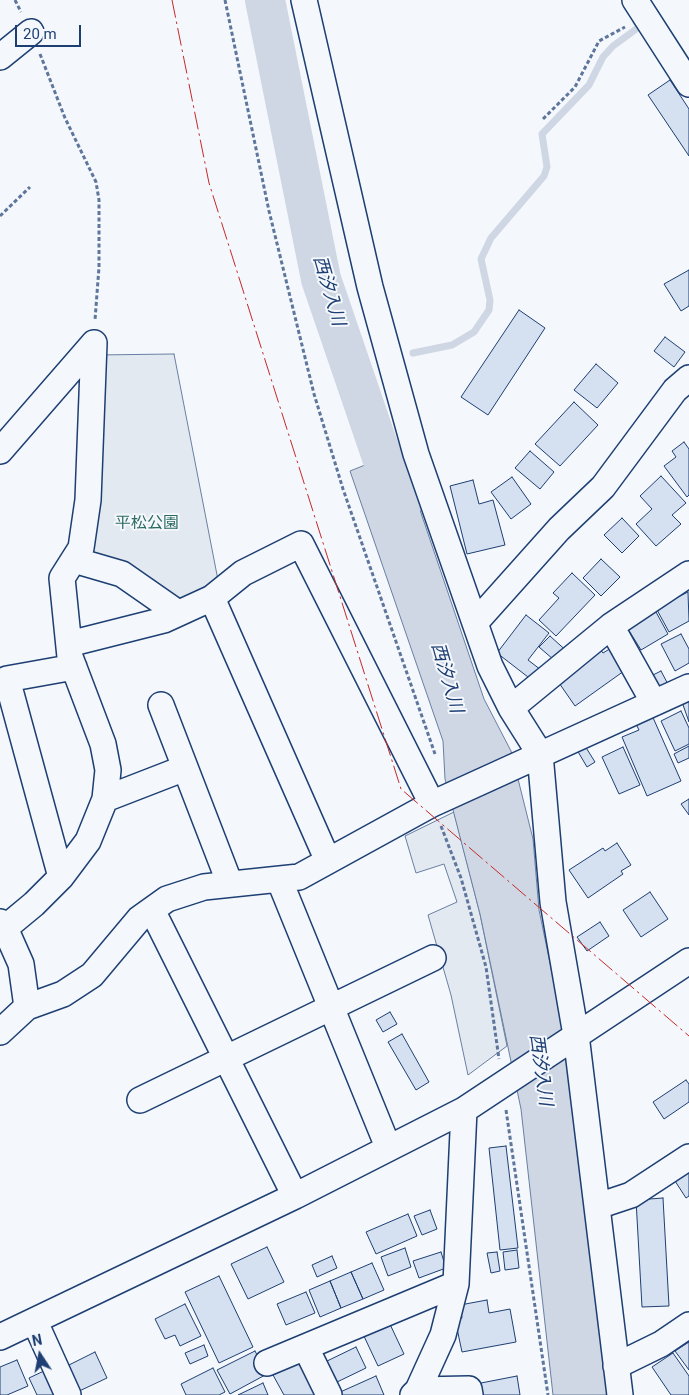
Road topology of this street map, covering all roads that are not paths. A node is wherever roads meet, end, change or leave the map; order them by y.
1 (304, 0) edge
2 (633, 12) edge
3 (31, 32) road end
4 (0, 57) edge
5 (689, 84) edge
6 (689, 378) edge
7 (0, 451) edge
8 (74, 560) junction
9 (689, 574) edge
10 (212, 598) junction
11 (178, 612) junction
12 (475, 623) junction
13 (611, 626) junction
14 (71, 655) junction
15 (689, 687) edge
16 (654, 703) junction
17 (161, 705) dead end
18 (511, 708) junction
19 (540, 754) junction
20 (186, 768) junction
21 (105, 799) junction
22 (432, 804) junction
23 (328, 861) junction
24 (61, 877) junction
25 (279, 879) junction
26 (230, 884) junction
27 (152, 910) junction
28 (3, 925) edge
29 (434, 958) dead end
30 (689, 961) edge
31 (331, 1006) junction
32 (27, 1007) junction
33 (0, 1032) edge
34 (576, 1035) junction
35 (227, 1057) junction
36 (140, 1100) dead end
37 (464, 1110) junction
38 (388, 1147) junction
39 (689, 1157) edge
40 (295, 1196) junction
41 (598, 1206) junction
42 (456, 1284) junction
43 (35, 1322) junction
44 (689, 1325) edge
45 (0, 1337) edge
46 (306, 1348) junction
47 (267, 1363) dead end
48 (616, 1366) junction
49 (416, 1392) edge
50 (68, 1395) edge
51 (329, 1395) edge
52 (470, 1395) edge
53 (620, 1395) edge

1 - 12 street
2 - 5 street
3 - 4 street
6 - 12 street
7 - 8 street
8 - 11 street
8 - 14 street
9 - 13 street
10 - 11 street
10 - 22 street
10 - 23 street
11 - 14 street
12 - 18 street
13 - 16 street
13 - 18 street
14 - 21 street
14 - 24 street
15 - 16 street
16 - 19 street
17 - 20 street
18 - 19 street
19 - 22 street
19 - 34 street
20 - 21 street
20 - 26 street
21 - 24 street
22 - 23 street
23 - 25 street
24 - 28 street
25 - 26 street
25 - 31 street
26 - 27 street
27 - 32 street
27 - 35 street
28 - 32 street
29 - 31 street
30 - 34 street
31 - 35 street
31 - 38 street
32 - 33 street
34 - 37 street
34 - 41 street
35 - 36 street
35 - 40 street
37 - 38 street
37 - 42 street
38 - 40 street
39 - 41 street
40 - 43 street
41 - 48 street
42 - 46 street
42 - 49 street
43 - 45 street
43 - 50 street
44 - 48 street
46 - 47 street
46 - 51 street
48 - 53 street
49 - 52 street

